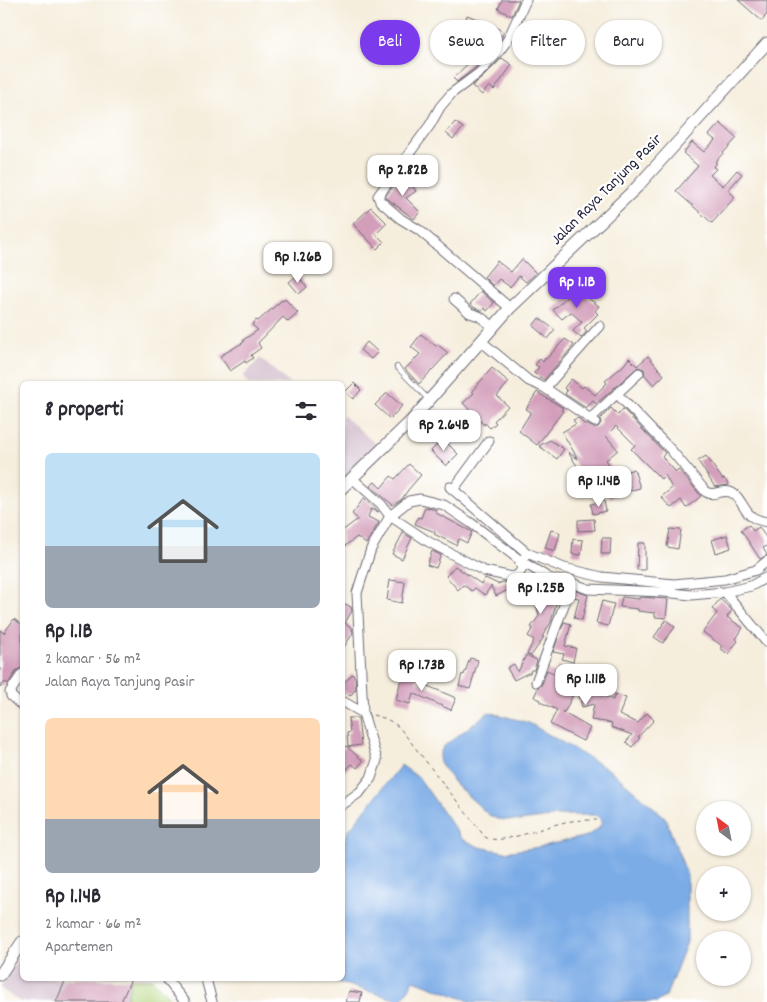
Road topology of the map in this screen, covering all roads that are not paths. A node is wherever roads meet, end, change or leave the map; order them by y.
1 (526, 0) edge
2 (766, 45) edge
3 (454, 299) dead end
4 (510, 308) junction
5 (600, 326) dead end
6 (494, 327) junction
7 (482, 342) junction
8 (397, 367) dead end
9 (639, 373) dead end
10 (545, 388) junction
11 (617, 394) junction
12 (429, 400) junction
13 (489, 441) dead end
14 (352, 478) junction
15 (345, 485) edge
16 (389, 515) junction
17 (767, 522) edge
18 (524, 558) junction
19 (767, 561) edge
20 (767, 577) edge
21 (572, 583) junction
22 (725, 592) junction
23 (767, 643) edge
24 (20, 677) edge
25 (536, 682) dead end
26 (345, 703) edge
27 (20, 704) edge
28 (358, 710) junction
29 (345, 803) edge
30 (20, 945) edge
31 (0, 975) edge
32 (168, 981) dead end
33 (207, 981) edge
34 (185, 1002) edge
35 (212, 1002) edge

1 - 4 street
2 - 4 street, Jalan Raya Tanjung Pasir
3 - 6 street
4 - 6 street, Jalan Raya Tanjung Pasir
5 - 10 street
6 - 7 street, Jalan Raya Tanjung Pasir
7 - 10 street
7 - 12 street, Jalan Raya Tanjung Pasir
8 - 12 lane
9 - 11 street
10 - 11 street
11 - 17 street
12 - 14 street, Jalan Raya Tanjung Pasir
13 - 18 street
14 - 15 street, Jalan Raya Tanjung Pasir
14 - 16 street
16 - 18 street
16 - 18 street
16 - 28 street
18 - 19 street
18 - 21 street
20 - 22 street
21 - 22 street
21 - 25 street
22 - 23 street
24 - 27 street
26 - 28 street
28 - 29 street
30 - 31 street
32 - 34 street
33 - 35 street

